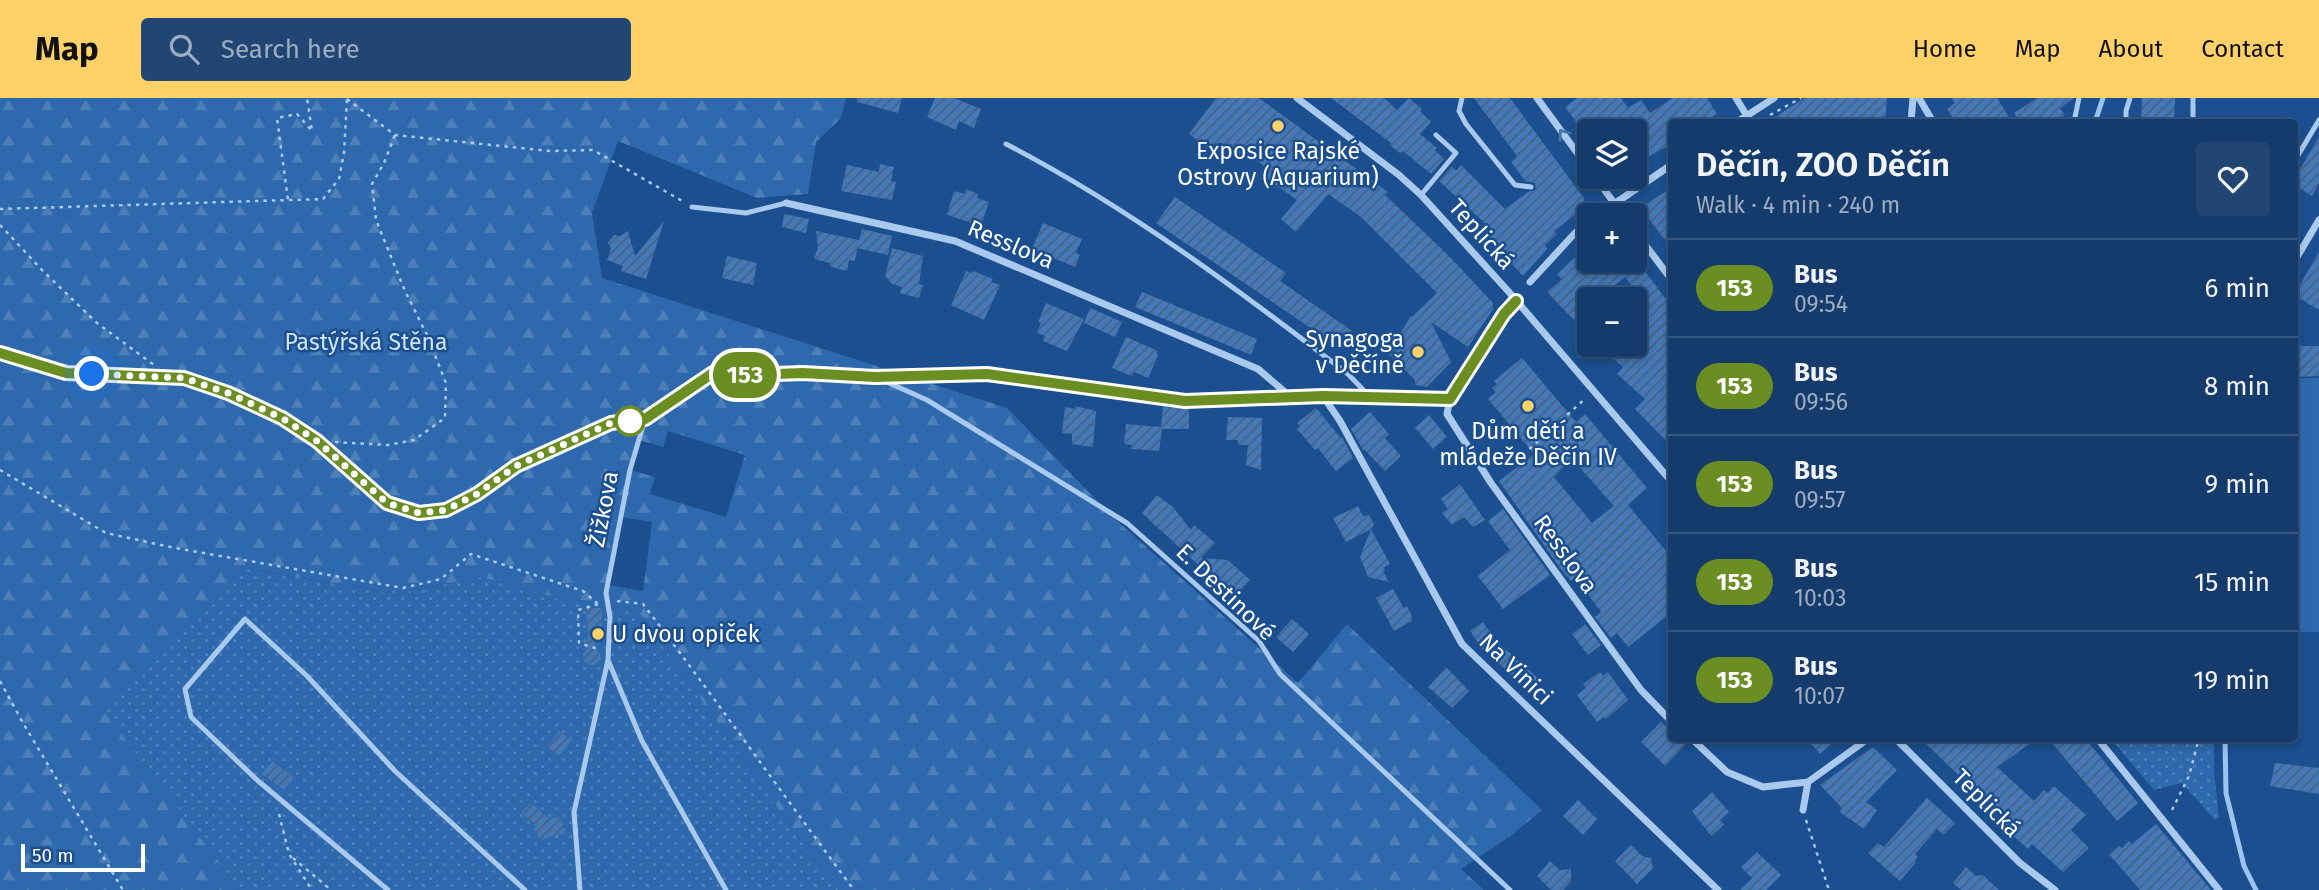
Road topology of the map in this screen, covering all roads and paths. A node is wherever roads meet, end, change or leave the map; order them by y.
1 (307, 98) edge
2 (1297, 98) edge
3 (1315, 98) edge
4 (1462, 98) edge
5 (1537, 98) edge
6 (1735, 98) edge
7 (1774, 98) edge
8 (1913, 98) edge
9 (1919, 98) edge
10 (2079, 98) edge
11 (2130, 98) edge
12 (2193, 98) edge
13 (1309, 106) junction
14 (1747, 119) edge
15 (1911, 119) edge
16 (1931, 119) edge
17 (2075, 119) edge
18 (2126, 119) edge
19 (2193, 119) edge
20 (2319, 120) edge
21 (395, 135) junction
22 (1436, 135) dead end
23 (1006, 144) dead end
24 (1577, 153) edge
25 (2298, 155) edge
26 (1668, 167) edge
27 (1531, 187) dead end
28 (1604, 189) edge
29 (1421, 195) junction
30 (288, 200) junction
31 (786, 202) joint
32 (1614, 202) joint
33 (692, 207) joint
34 (0, 209) edge
35 (2319, 220) edge
36 (0, 225) edge
37 (1577, 231) edge
38 (1647, 247) edge
39 (2298, 255) edge
40 (1668, 275) edge
41 (1530, 282) dead end
42 (1516, 301) junction
43 (0, 353) edge
44 (987, 374) joint
45 (170, 377) junction
46 (875, 377) junction
47 (1593, 391) junction
48 (1323, 396) junction
49 (1292, 398) junction
50 (1371, 398) junction
51 (1450, 399) junction
52 (645, 419) junction
53 (317, 441) junction
54 (0, 470) edge
55 (1482, 470) junction
56 (1668, 478) edge
57 (607, 600) junction
58 (608, 660) junction
59 (0, 681) edge
60 (1668, 718) edge
61 (1695, 742) edge
62 (1863, 742) edge
63 (1899, 742) edge
64 (2100, 742) edge
65 (2198, 742) edge
66 (1808, 782) junction
67 (275, 794) junction
68 (1803, 810) joint
69 (2165, 821) junction
70 (289, 854) junction
71 (123, 890) edge
72 (312, 890) edge
73 (331, 890) edge
74 (388, 890) edge
75 (524, 890) edge
76 (580, 890) edge
77 (726, 890) edge
78 (854, 890) edge
79 (1510, 890) edge
80 (1718, 890) edge
81 (1829, 890) edge
82 (2055, 890) edge
83 (2218, 890) edge

1 - 30 path
2 - 13 street, Teplická
3 - 13 street
4 - 27 lane
24 -> 5 street
6 - 14 street
7 - 14 street
8 - 15 street
9 - 16 street
10 - 17 lane
11 - 18 lane
12 - 19 lane
13 - 29 street, Teplická
20 - 25 lane
21 - 30 path
21 - 33 path
21 - 53 path
22 - 29 lane
23 - 50 lane
26 - 32 street
28 - 32 street
29 - 42 street, Teplická
30 - 34 path
31 - 33 lane, Resslova
31 - 49 street, Resslova
35 - 39 street
36 - 45 path
37 - 41 street
38 - 40 street
42 - 47 street, Teplická
42 - 51 street
43 - 45 lane
44 - 46 lane
44 - 49 street
45 - 53 lane
46 - 52 lane
46 - 79 lane, E. Destinové
47 - 55 path
47 - 56 street, Teplická
48 - 49 street
48 - 50 street
48 - 80 street, Na Vinici
50 - 51 street
51 - 55 street, Resslova
52 - 53 lane
52 - 57 lane, Žižkova
54 - 58 path
55 - 60 street, Resslova
57 - 58 lane, Žižkova
57 - 78 path
58 - 76 lane
58 - 77 lane
59 - 71 path
61 - 66 street
62 - 66 street
63 - 82 street, Teplická
64 - 69 street
65 - 69 path
66 - 68 street
67 - 70 path
67 - 74 lane
67 - 75 lane
68 - 81 path
69 - 83 street
70 - 72 path
70 - 73 path

